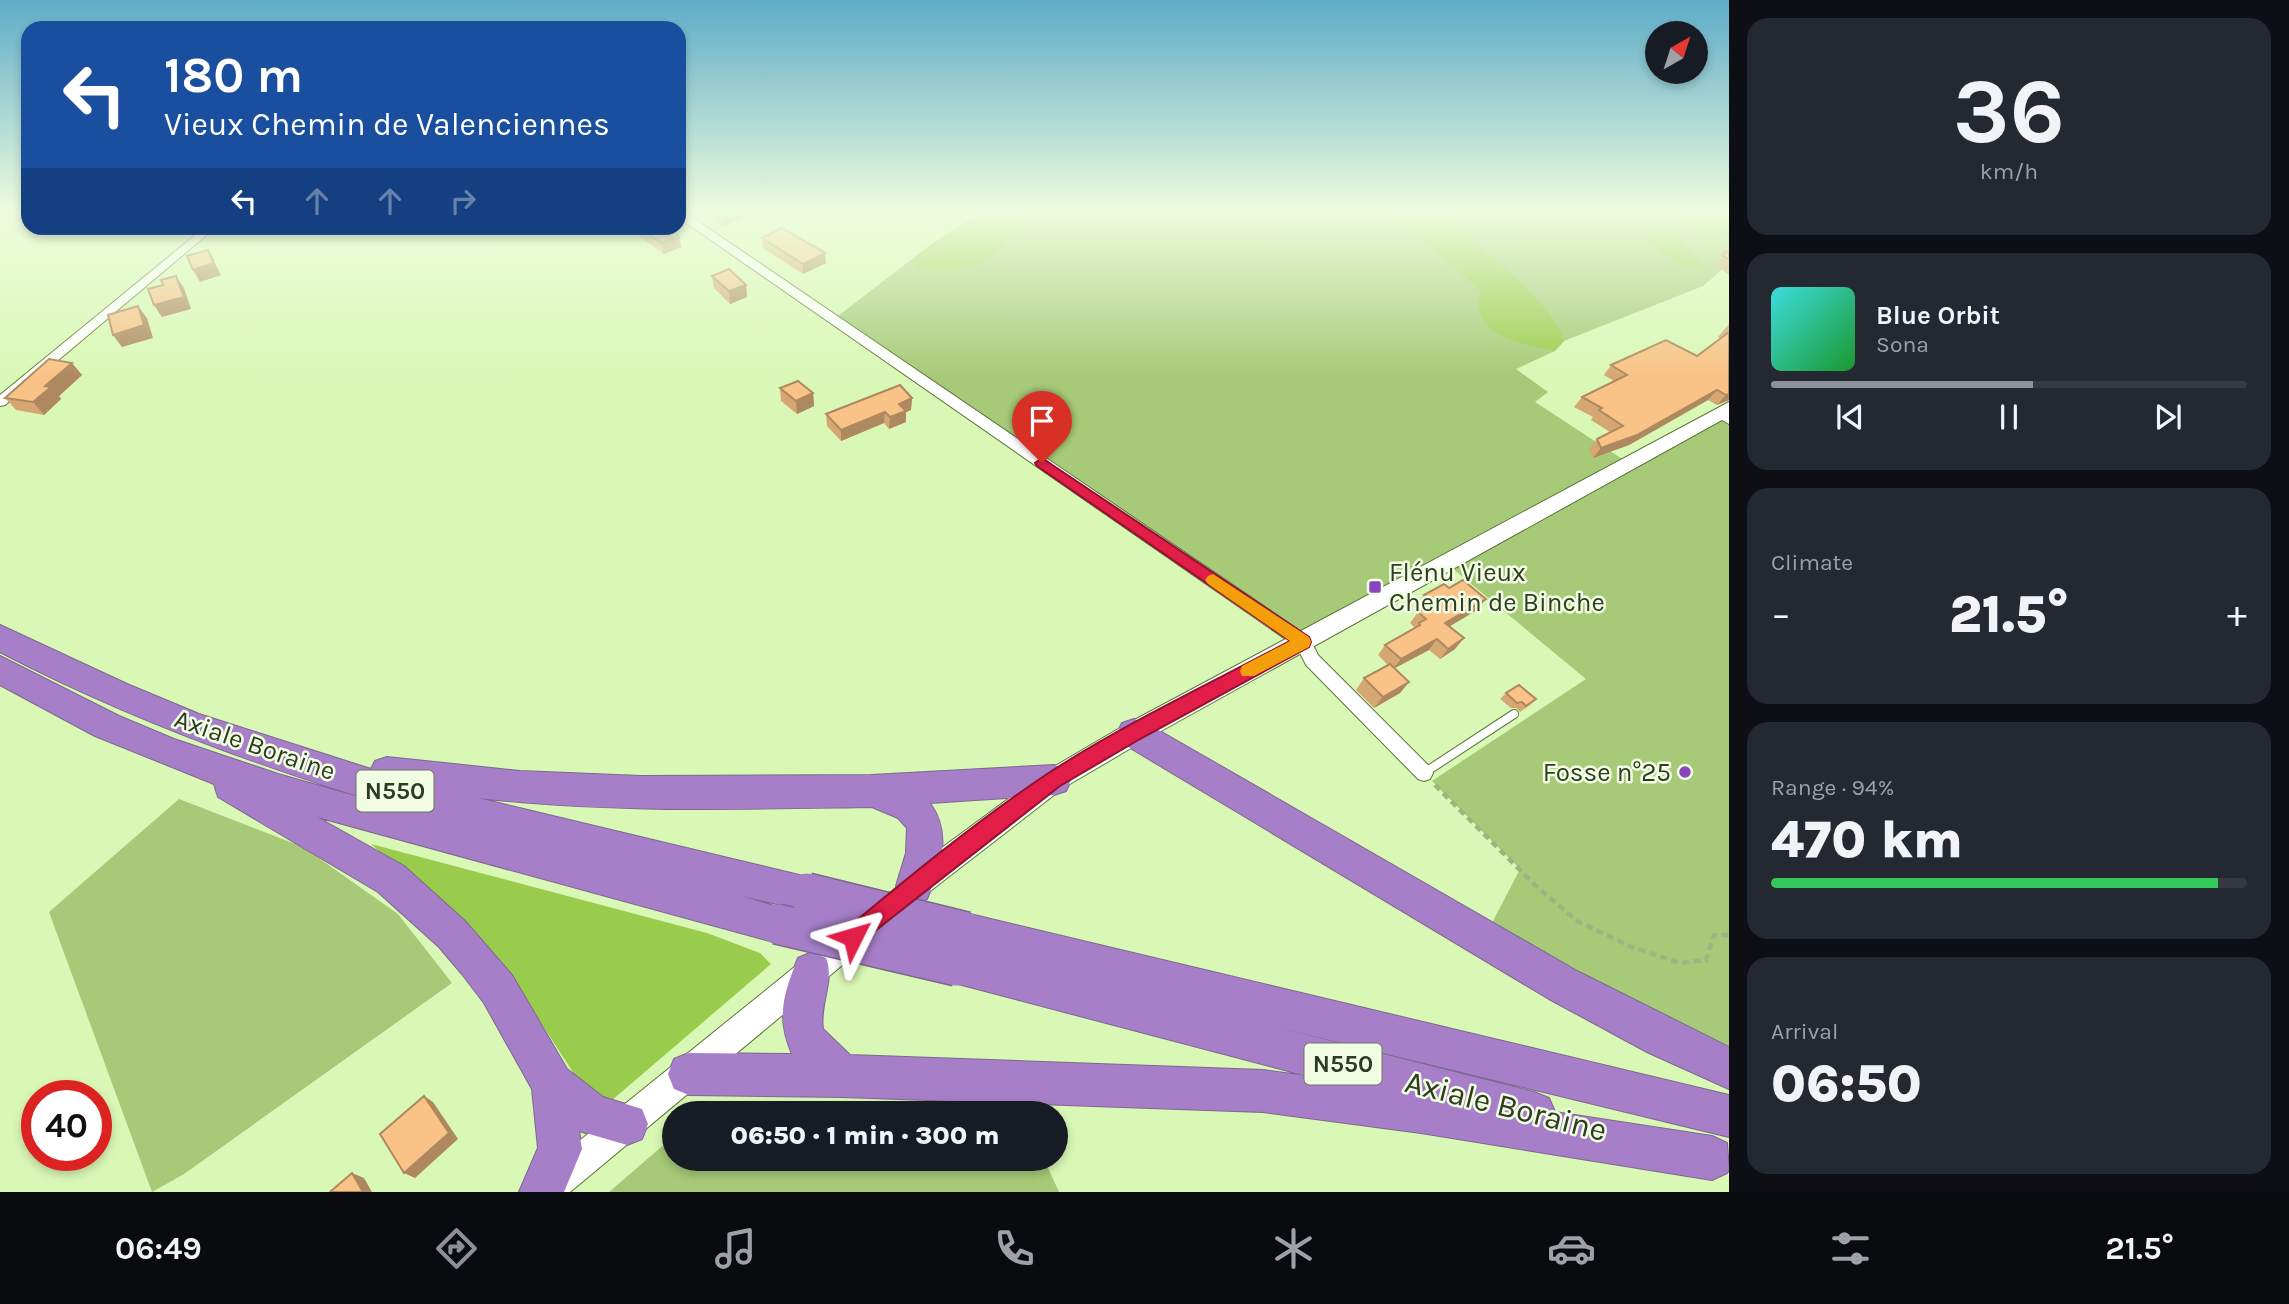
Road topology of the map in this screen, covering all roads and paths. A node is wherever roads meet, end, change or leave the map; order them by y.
1 (163, 267) edge
2 (755, 267) edge
3 (0, 402) edge
4 (1726, 414) edge
5 (0, 636) edge
6 (1303, 642) junction
7 (0, 669) edge
8 (1514, 714) dead end
9 (1134, 733) junction
10 (268, 753) junction
11 (178, 755) junction
12 (1424, 773) junction
13 (1054, 780) junction
14 (871, 791) junction
15 (914, 886) junction
16 (1729, 935) edge
17 (962, 949) junction
18 (812, 972) junction
19 (1729, 1068) edge
20 (689, 1074) junction
21 (843, 1076) junction
22 (552, 1084) junction
23 (1729, 1116) edge
24 (627, 1124) junction
25 (1721, 1160) edge
26 (542, 1192) edge

1 - 3 street
2 - 6 street
4 - 6 street
5 - 10 highway, Axiale Boraine / N550
6 - 9 street
6 - 12 street
7 - 11 highway, Axiale Boraine / N550
8 - 12 lane
9 - 13 street
9 - 19 highway
10 - 14 highway
10 - 17 highway, Axiale Boraine / N550, bridge
11 - 17 highway, Axiale Boraine / N550, bridge
11 - 22 highway
12 - 16 path
13 - 14 highway
13 - 15 street
14 - 15 highway
15 - 18 street
17 - 23 highway, Axiale Boraine / N550
17 - 25 highway, Axiale Boraine / N550
18 - 20 street
18 - 21 highway
20 - 21 highway
20 - 24 street
21 - 25 highway
22 - 24 highway
22 - 26 highway
24 - 26 street

